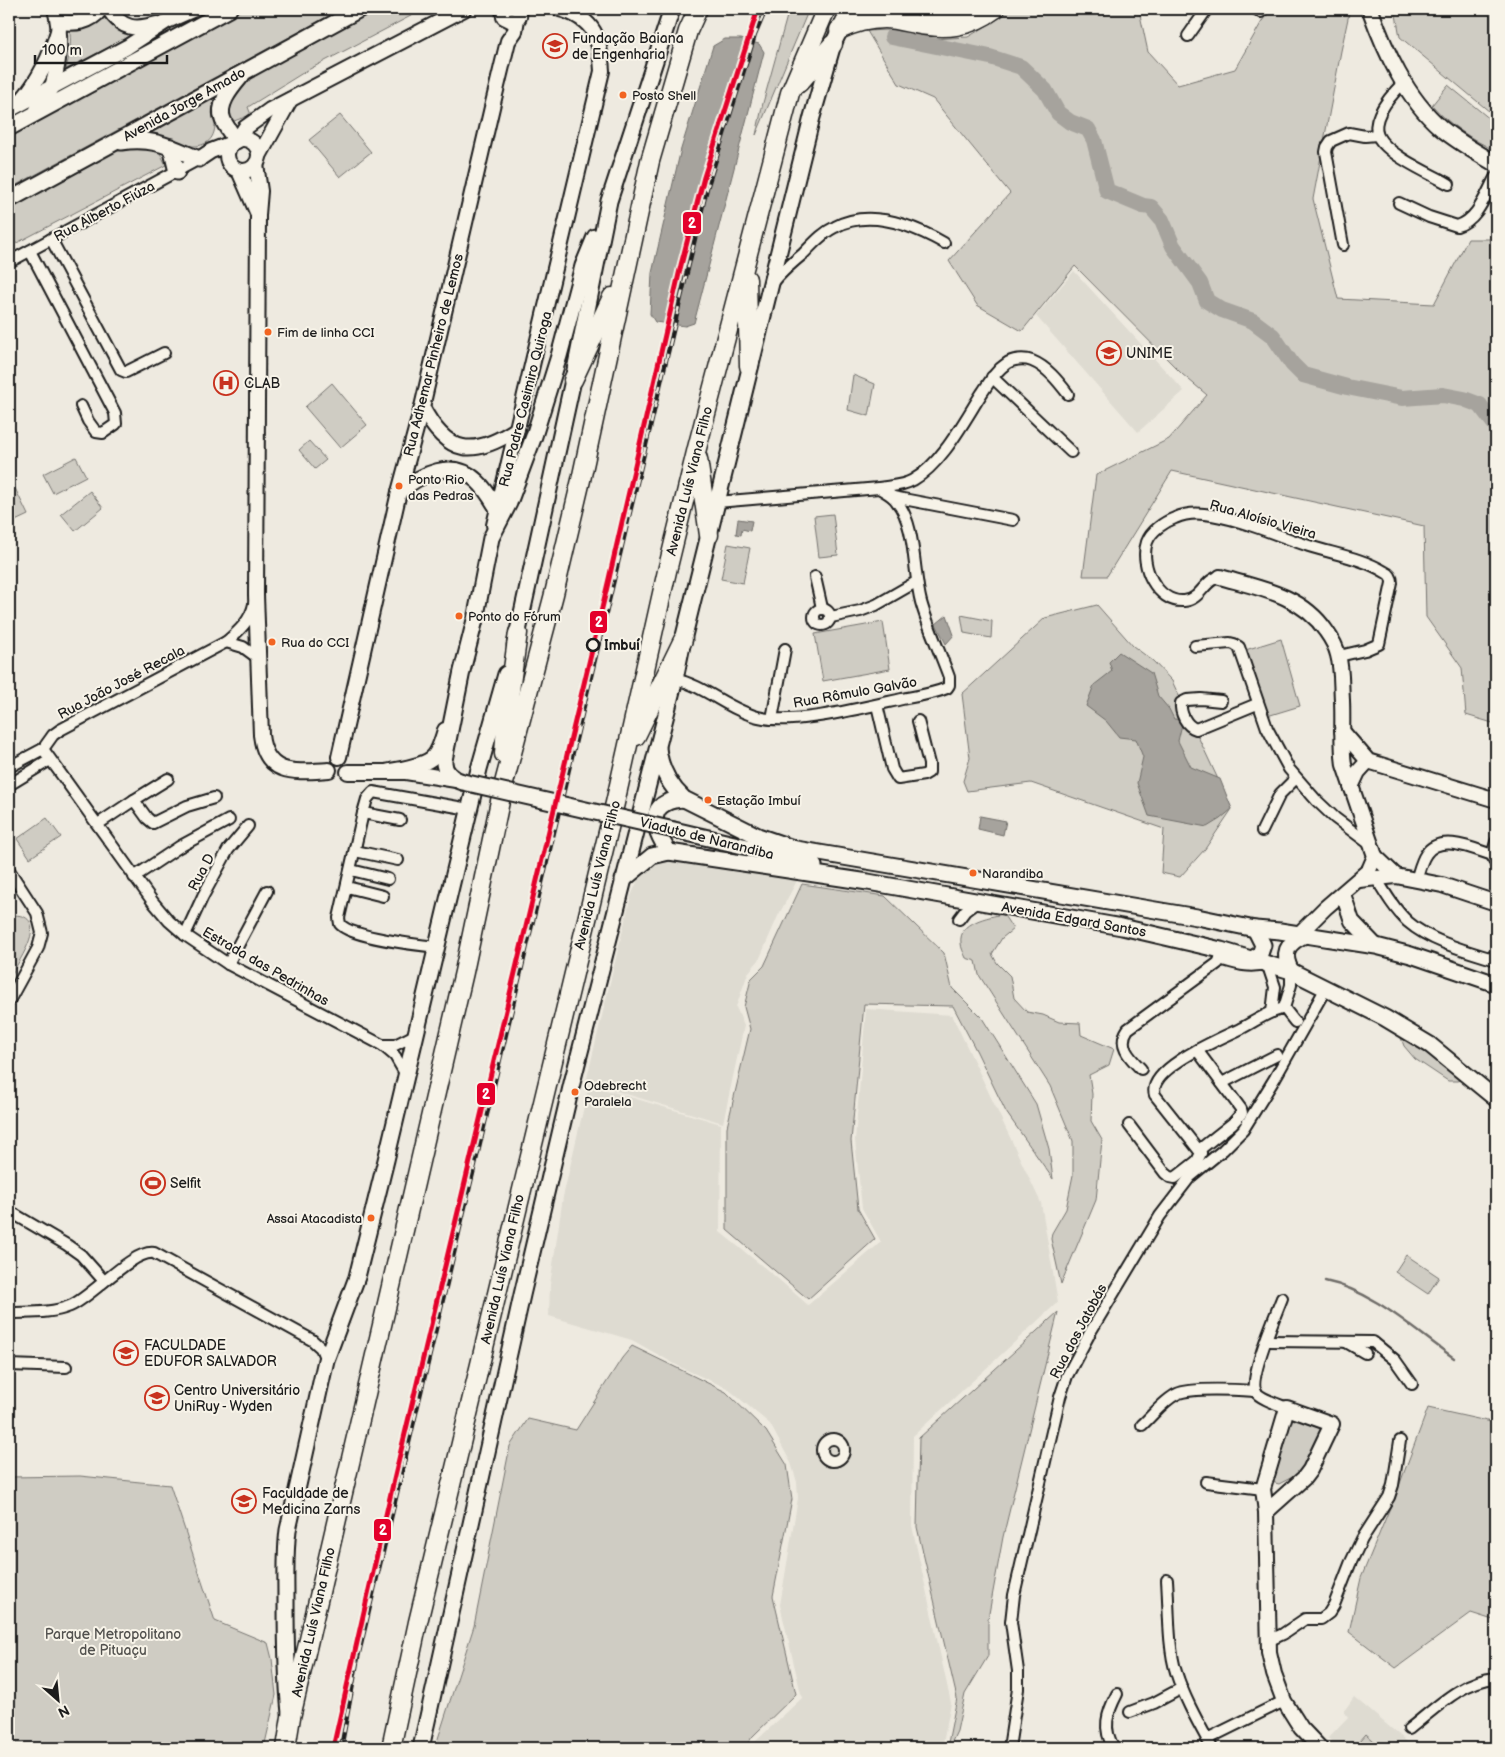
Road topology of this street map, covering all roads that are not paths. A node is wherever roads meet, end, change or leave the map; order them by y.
1 (101, 9) edge
2 (109, 9) edge
3 (194, 9) edge
4 (229, 9) edge
5 (360, 9) edge
6 (464, 9) edge
7 (490, 9) edge
8 (560, 9) edge
9 (672, 9) edge
10 (698, 9) edge
11 (826, 9) edge
12 (850, 9) edge
13 (922, 9) edge
14 (970, 9) edge
15 (995, 9) edge
16 (1207, 9) edge
17 (1370, 9) edge
18 (514, 14) edge
19 (58, 20) edge
20 (167, 21) junction
21 (1188, 36) dead end
22 (836, 37) junction
23 (244, 71) junction
24 (1404, 82) junction
25 (52, 87) junction
26 (790, 93) junction
27 (291, 98) junction
28 (13, 107) edge
29 (35, 114) junction
30 (9, 128) edge
31 (1378, 135) junction
32 (235, 141) junction
33 (113, 143) junction
34 (171, 147) junction
35 (199, 159) junction
36 (257, 160) junction
37 (1496, 164) edge
38 (235, 168) junction
39 (177, 172) junction
40 (1496, 176) edge
41 (1449, 184) dead end
42 (9, 200) edge
43 (609, 201) junction
44 (1399, 203) dead end
45 (258, 215) junction
46 (51, 239) junction
47 (944, 243) dead end
48 (1344, 245) dead end
49 (30, 251) junction
50 (747, 258) junction
51 (628, 260) junction
52 (9, 262) edge
53 (769, 288) junction
54 (164, 353) dead end
55 (749, 366) junction
56 (992, 377) junction
57 (574, 380) junction
58 (1068, 394) dead end
59 (81, 406) dead end
60 (422, 407) junction
61 (517, 429) junction
62 (697, 448) junction
63 (1071, 452) dead end
64 (879, 488) junction
65 (399, 492) junction
66 (893, 497) junction
67 (717, 502) junction
68 (498, 510) junction
69 (1013, 520) dead end
70 (709, 535) junction
71 (491, 538) junction
72 (815, 577) dead end
73 (1220, 577) joint
74 (916, 582) junction
75 (256, 596) junction
76 (822, 608) junction
77 (830, 616) junction
78 (518, 633) junction
79 (683, 640) junction
80 (226, 642) junction
81 (1195, 646) dead end
82 (785, 649) dead end
83 (1339, 656) junction
84 (258, 658) junction
85 (675, 679) junction
86 (1221, 701) dead end
87 (455, 702) junction
88 (1257, 704) junction
89 (877, 705) junction
90 (772, 719) junction
91 (918, 721) dead end
92 (1342, 731) junction
93 (658, 744) junction
94 (43, 749) junction
95 (624, 758) junction
96 (50, 760) junction
97 (1368, 761) junction
98 (9, 767) edge
99 (339, 767) junction
100 (386, 772) junction
101 (1296, 778) junction
102 (168, 779) dead end
103 (460, 781) junction
104 (9, 785) edge
105 (503, 787) junction
106 (1351, 787) junction
107 (214, 798) dead end
108 (684, 799) junction
109 (134, 800) junction
110 (1496, 800) edge
111 (469, 809) junction
112 (363, 813) junction
113 (229, 820) dead end
114 (400, 820) dead end
115 (98, 824) junction
116 (248, 826) dead end
117 (1262, 831) dead end
118 (1496, 842) edge
119 (1373, 850) junction
120 (355, 851) junction
121 (669, 852) junction
122 (1492, 855) junction
123 (398, 860) dead end
124 (1496, 865) edge
125 (9, 870) edge
126 (351, 870) junction
127 (1396, 876) junction
128 (134, 877) junction
129 (1376, 878) junction
130 (388, 879) dead end
131 (623, 880) junction
132 (1359, 880) junction
133 (1416, 880) junction
134 (868, 882) junction
135 (347, 887) junction
136 (267, 891) dead end
137 (383, 896) dead end
138 (1334, 901) junction
139 (977, 902) junction
140 (1496, 903) edge
141 (959, 920) dead end
142 (1255, 929) junction
143 (1280, 931) junction
144 (185, 935) junction
145 (1302, 935) junction
146 (1348, 942) junction
147 (1376, 946) junction
148 (437, 947) junction
149 (1221, 954) junction
150 (1496, 960) edge
151 (1260, 961) junction
152 (228, 964) junction
153 (1291, 971) junction
154 (1496, 984) edge
155 (1326, 988) junction
156 (9, 1001) edge
157 (1284, 1008) junction
158 (1272, 1012) junction
159 (1295, 1022) dead end
160 (415, 1035) junction
161 (382, 1045) junction
162 (1197, 1050) junction
163 (1277, 1055) dead end
164 (1141, 1069) dead end
165 (406, 1075) junction
166 (1222, 1082) junction
167 (1496, 1099) edge
168 (1130, 1126) dead end
169 (1199, 1150) junction
170 (9, 1211) edge
171 (104, 1281) junction
172 (1282, 1298) dead end
173 (9, 1313) edge
174 (335, 1334) junction
175 (312, 1340) junction
176 (1266, 1341) junction
177 (1346, 1342) junction
178 (1365, 1353) dead end
179 (326, 1360) junction
180 (9, 1366) edge
181 (66, 1367) dead end
182 (1412, 1384) dead end
183 (1256, 1391) junction
184 (1287, 1408) junction
185 (1142, 1424) dead end
186 (1400, 1441) dead end
187 (1206, 1482) dead end
188 (1263, 1489) junction
189 (1266, 1512) junction
190 (1167, 1580) dead end
191 (1268, 1641) junction
192 (1496, 1678) edge
193 (1182, 1688) junction
194 (1117, 1694) dead end
195 (1284, 1701) junction
196 (1130, 1712) dead end
197 (291, 1717) junction
198 (1409, 1729) dead end
199 (1209, 1744) edge
200 (286, 1748) edge
201 (391, 1748) edge
202 (421, 1748) edge
203 (1009, 1748) edge
204 (1114, 1748) edge
205 (1320, 1748) edge

1 - 19 street
2 - 20 street
3 - 20 street
4 - 29 main road
5 - 23 main road, Avenida Jorge Amado
6 - 27 street, Rua Alberto Fiúza
7 - 18 street
8 - 61 street, Rua Padre Casimiro Quiroga
9 - 43 main road, Avenida Luís Viana Filho
10 - 51 highway, Avenida Luís Viana Filho
11 - 26 highway, Avenida Luís Viana Filho
12 - 22 main road, Avenida Luís Viana Filho
13 - 14 main road
15 - 22 highway
16 - 21 street
17 - 24 main road
18 - 60 street, Rua Adhemar Pinheiro de Lemos
19 - 25 street
19 - 28 street
20 - 25 street
22 - 26 highway
22 - 53 main road, Avenida Luís Viana Filho
23 - 32 main road
23 - 33 main road, Avenida Jorge Amado
24 - 31 street
24 - 37 main road
25 - 28 street
25 - 29 main road
26 - 50 highway, Avenida Luís Viana Filho
27 - 32 street, Rua Alberto Fiúza
27 - 36 street
29 - 30 main road
31 - 41 street
31 - 48 street
32 - 35 street, Rua Alberto Fiúza
32 - 36 street
32 - 38 street
33 - 34 main road
33 - 42 main road, Avenida Jorge Amado
34 - 35 main road
34 - 39 main road
35 - 38 street
35 - 39 street, Rua Alberto Fiúza
36 - 38 street
36 - 45 street, Rua Padre Casimiro Quiroga
38 - 45 street, Rua Padre Casimiro Quiroga
39 - 46 street, Rua Alberto Fiúza
40 - 44 street
43 - 57 main road, Avenida Luís Viana Filho
43 - 71 main road
45 - 75 street, Rua Padre Casimiro Quiroga
46 - 49 street, Rua Alberto Fiúza
46 - 54 street
47 - 53 street
49 - 52 street, Rua Alberto Fiúza
49 - 59 street
50 - 55 highway
50 - 62 highway, Avenida Luís Viana Filho
51 - 57 highway
51 - 105 highway, Avenida Luís Viana Filho
53 - 55 main road, Avenida Luís Viana Filho
55 - 67 main road, Avenida Luís Viana Filho
56 - 58 street
56 - 63 street
56 - 64 street
57 - 78 main road, Avenida Luís Viana Filho
60 - 61 street
60 - 65 street, Rua Adhemar Pinheiro de Lemos
61 - 68 street, Rua Padre Casimiro Quiroga
62 - 70 highway
62 - 95 highway, Avenida Luís Viana Filho
64 - 66 street
64 - 67 street
65 - 68 street
65 - 99 street, Rua Adhemar Pinheiro de Lemos
66 - 69 street
66 - 74 street
67 - 70 main road, Avenida Luís Viana Filho
68 - 71 street, Rua Padre Casimiro Quiroga
70 - 79 main road, Avenida Luís Viana Filho
71 - 87 main road, Rua Padre Casimiro Quiroga
72 - 76 street
73 - 83 street
73 - 83 street, Rua Aloísio Vieira
74 - 77 street
74 - 89 street, Rua Rômulo Galvão
75 - 80 street, Rua João José Recala
75 - 84 street, Rua Padre Casimiro Quiroga
76 - 77 street
76 - 77 street
78 - 105 highway
78 - 111 main road, Avenida Luís Viana Filho
79 - 85 main road, Avenida Luís Viana Filho
79 - 95 highway
80 - 84 street
80 - 94 street, Rua João José Recala
81 - 88 street
82 - 90 street
83 - 92 street
84 - 99 street, Rua Padre Casimiro Quiroga
85 - 90 street, Rua Rômulo Galvão
85 - 93 main road, Avenida Luís Viana Filho
86 - 88 street
87 - 100 street, Rua Padre Casimiro Quiroga
87 - 103 main road
88 - 101 street
89 - 90 street, Rua Rômulo Galvão
89 - 91 street
92 - 97 street
92 - 106 street
93 - 108 main road, Avenida Edgard Santos
93 - 131 main road, Avenida Luís Viana Filho
94 - 96 street, Estrada das Pedrinhas
94 - 98 street, Rua João José Recala
95 - 201 highway, Avenida Luís Viana Filho
96 - 104 street
96 - 115 street, Estrada das Pedrinhas
97 - 106 street
97 - 110 street
99 - 100 street, Rua Padre Casimiro Quiroga
100 - 103 street, Rua Padre Casimiro Quiroga
101 - 117 street
101 - 119 street
102 - 109 street
103 - 134 main road, Viaduto de Narandiba, bridge
105 - 197 highway, Avenida Luís Viana Filho
106 - 119 street
107 - 109 street
108 - 121 main road
108 - 142 main road, Avenida Edgard Santos
109 - 115 street
111 - 112 street
111 - 148 main road, Avenida Luís Viana Filho
112 - 114 street
112 - 120 street
113 - 128 street
115 - 128 street, Estrada das Pedrinhas
116 - 144 street, Rua D
118 - 122 street
119 - 127 street
119 - 132 street
120 - 123 street
120 - 126 street
121 - 131 main road, Avenida Edgard Santos
121 - 134 main road, Avenida Edgard Santos
122 - 124 street
122 - 133 street
125 - 156 street
126 - 130 street
126 - 135 street
127 - 129 street
127 - 133 street
128 - 144 street, Estrada das Pedrinhas
129 - 132 street
129 - 150 street
131 - 202 main road, Avenida Luís Viana Filho
132 - 138 street
133 - 140 street
134 - 139 main road, Avenida Edgard Santos
135 - 137 street
135 - 148 street
136 - 152 street
138 - 143 street
138 - 145 street
138 - 146 street
138 - 147 street, Avenida Edgard Santos
139 - 141 street
139 - 149 main road, Avenida Edgard Santos
142 - 143 main road, Avenida Edgard Santos
142 - 151 main road
143 - 145 main road, Avenida Edgard Santos
144 - 152 street, Estrada das Pedrinhas
145 - 146 main road, Avenida Edgard Santos
145 - 151 main road
145 - 153 main road
146 - 147 main road, Avenida Edgard Santos
147 - 154 main road, Avenida Edgard Santos
148 - 160 main road, Avenida Luís Viana Filho
149 - 151 main road, Avenida Edgard Santos
149 - 164 street
151 - 153 main road, Avenida Edgard Santos
151 - 158 street
152 - 161 street, Estrada das Pedrinhas
153 - 155 main road, Avenida Edgard Santos
153 - 157 street
155 - 167 main road, Avenida Edgard Santos
155 - 203 street, Rua dos Jatobás
157 - 158 street
157 - 159 street
158 - 162 street
160 - 161 street
160 - 165 main road, Avenida Luís Viana Filho
161 - 165 street, Estrada das Pedrinhas
162 - 166 street
162 - 169 street
163 - 166 street
165 - 174 main road, Avenida Luís Viana Filho
166 - 169 street
168 - 169 street
170 - 171 street
171 - 173 street
171 - 175 street
172 - 176 street
174 - 175 street
174 - 179 main road, Avenida Luís Viana Filho
175 - 179 street
176 - 177 street
176 - 183 street
177 - 178 street
177 - 182 street
179 - 197 main road, Avenida Luís Viana Filho
180 - 181 street
183 - 184 street
183 - 185 street
184 - 188 street
184 - 189 street
186 - 191 street
187 - 188 street
188 - 189 street
189 - 191 street
190 - 193 street
191 - 195 street
192 - 198 street
193 - 196 street
193 - 199 street
194 - 204 street
195 - 199 street
195 - 205 street
197 - 200 highway, Avenida Luís Viana Filho

